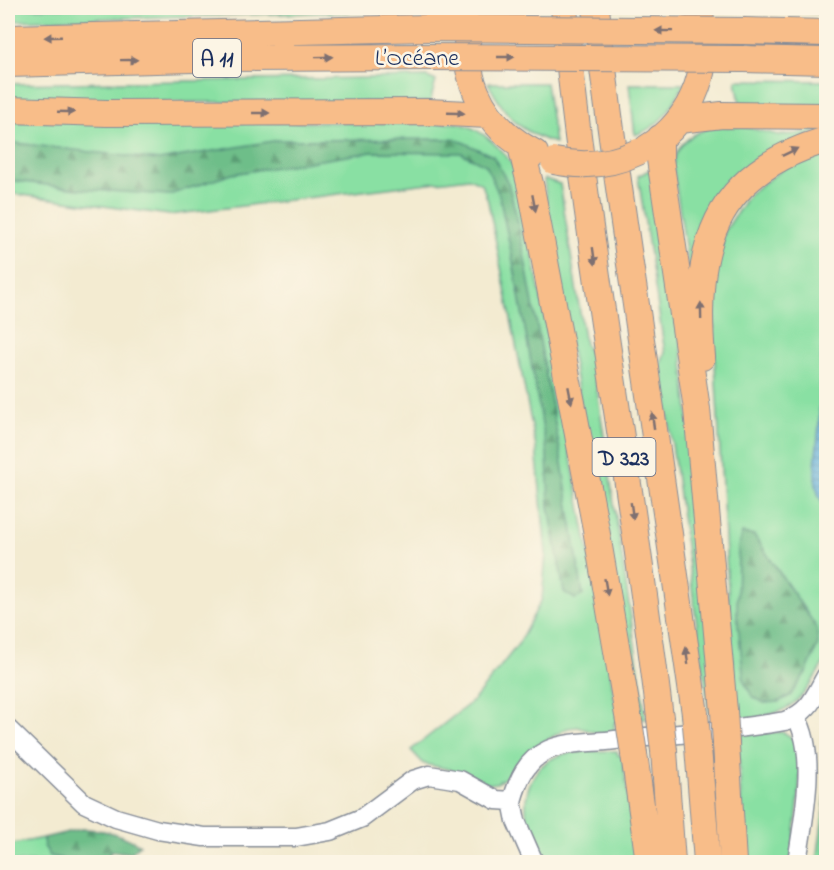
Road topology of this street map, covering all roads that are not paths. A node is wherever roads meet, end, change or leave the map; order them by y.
1 (473, 8) edge
2 (564, 8) edge
3 (596, 8) edge
4 (698, 8) edge
5 (826, 33) edge
6 (8, 38) edge
7 (826, 61) edge
8 (8, 64) edge
9 (8, 110) edge
10 (488, 115) junction
11 (826, 116) edge
12 (679, 120) junction
13 (660, 138) junction
14 (826, 140) edge
15 (521, 146) junction
16 (697, 409) junction
17 (826, 676) edge
18 (796, 717) junction
19 (8, 729) edge
20 (512, 801) junction
21 (534, 862) edge
22 (649, 862) edge
23 (672, 862) edge
24 (707, 862) edge
25 (733, 862) edge
26 (797, 862) edge

1 - 10 highway
2 -> 23 highway, D 323, bridge
24 -> 3 highway, D 323, bridge
4 - 12 highway
5 -> 6 highway, L’Océane / A 11, bridge
8 -> 7 highway, L’Océane / A 11, bridge
9 -> 10 highway
10 - 15 highway
11 - 12 highway
12 - 13 highway
13 - 15 highway, bridge
13 - 16 highway
16 -> 14 highway
15 -> 22 highway, bridge
16 - 25 highway, bridge
17 - 18 street
18 - 20 street
18 - 26 street
19 - 20 street
20 - 21 street

